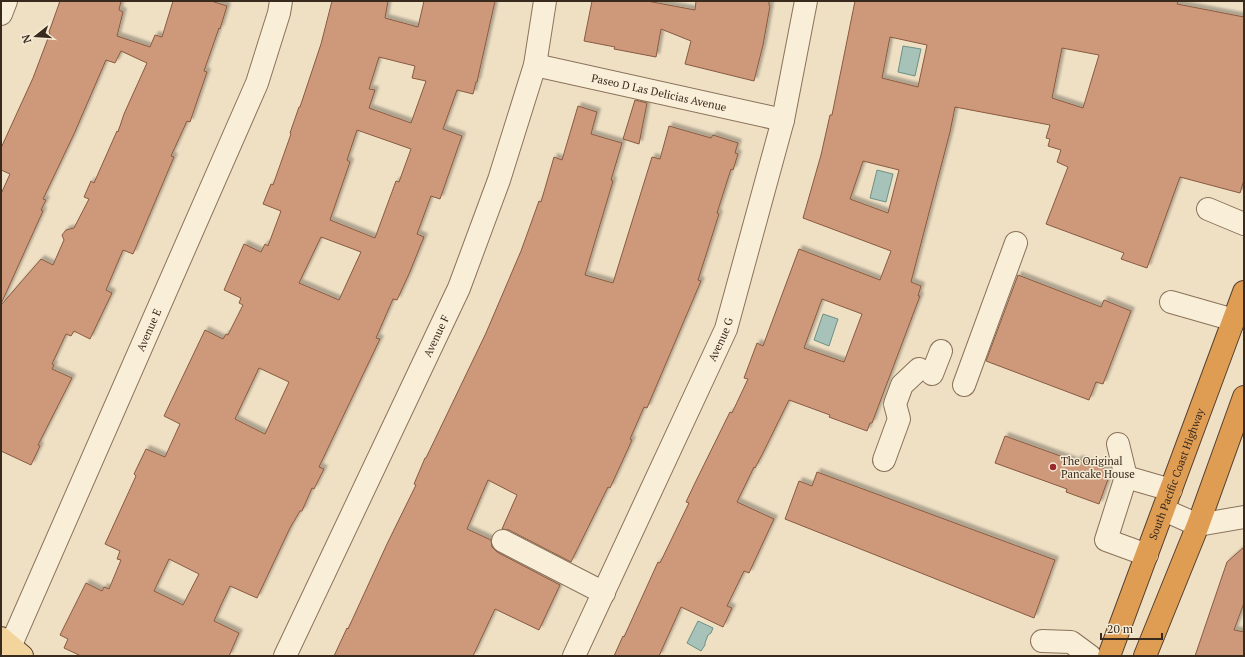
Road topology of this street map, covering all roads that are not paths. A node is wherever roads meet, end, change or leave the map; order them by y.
1 (6, 1) edge
2 (281, 1) edge
3 (545, 1) edge
4 (806, 1) edge
5 (1, 14) edge
6 (535, 65) junction
7 (783, 120) junction
8 (1208, 209) dead end
9 (1244, 224) edge
10 (1016, 243) dead end
11 (1244, 292) edge
12 (1171, 302) dead end
13 (1234, 320) junction
14 (941, 351) dead end
15 (964, 385) dead end
16 (1244, 397) edge
17 (1118, 444) dead end
18 (884, 460) dead end
19 (1126, 477) junction
20 (1171, 490) junction
21 (1164, 510) junction
22 (1244, 517) edge
23 (1198, 525) junction
24 (503, 541) dead end
25 (1147, 555) junction
26 (604, 593) junction
27 (1042, 641) dead end
28 (10, 649) edge
29 (577, 655) edge
30 (285, 656) edge
31 (1090, 656) edge
32 (1109, 656) edge
33 (1145, 656) edge

1 - 5 street
2 - 28 street, Avenue E
3 - 6 street, Avenue F
4 - 7 street, Avenue G
6 - 7 street, Paseo D Las Delicias Avenue
6 - 30 street, Avenue F
7 - 26 street, Avenue G
8 - 9 street
10 - 15 street
11 - 13 highway, South Pacific Coast Highway
12 - 13 street
13 - 20 highway, South Pacific Coast Highway
14 - 18 street
16 - 23 highway
17 - 19 street
19 - 20 street
19 - 25 street
20 - 21 highway, South Pacific Coast Highway
21 - 23 street
21 - 25 highway, South Pacific Coast Highway
22 - 23 street
23 - 33 highway
24 - 26 street
25 - 32 highway, South Pacific Coast Highway
26 - 29 street, Avenue G
27 - 31 street

